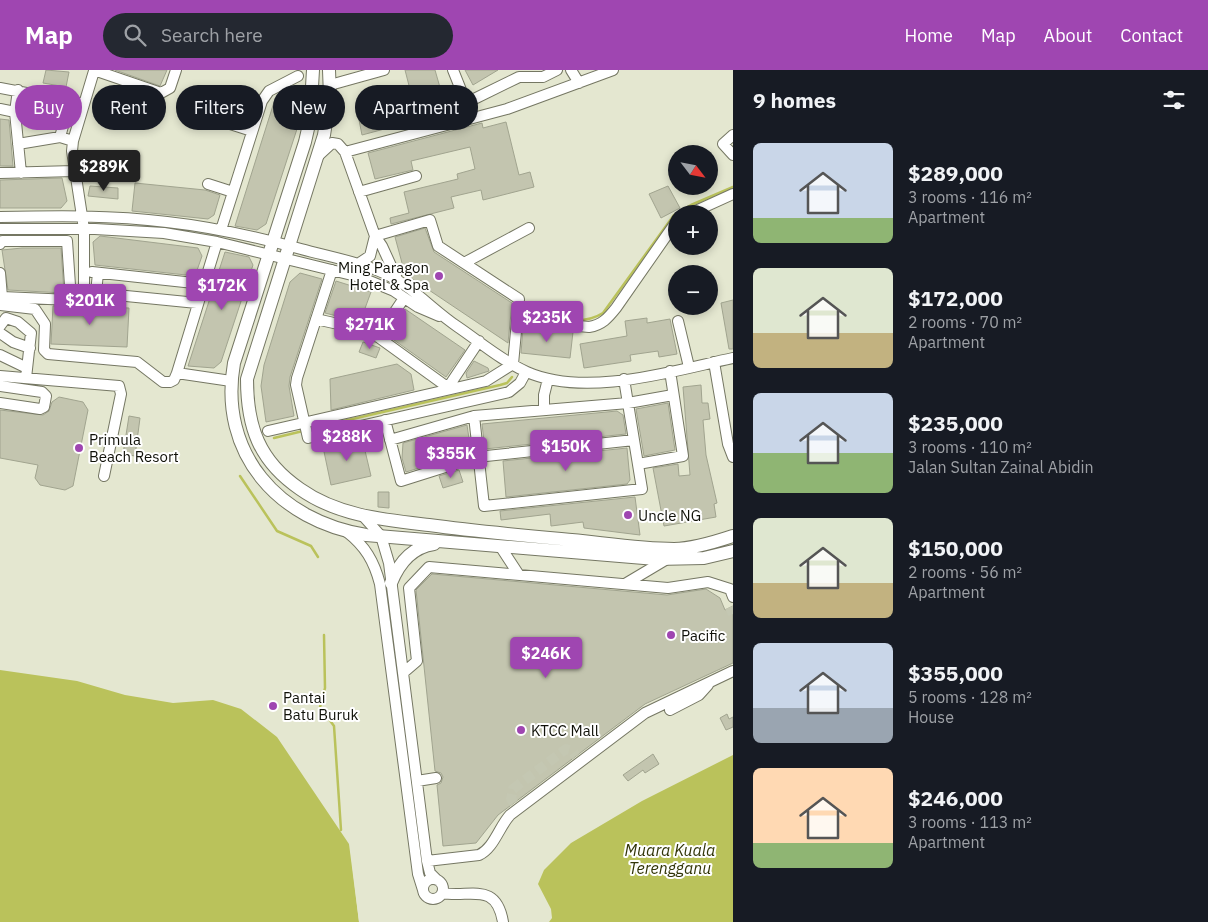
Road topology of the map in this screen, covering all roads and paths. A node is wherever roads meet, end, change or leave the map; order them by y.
1 (176, 70) edge
2 (313, 70) edge
3 (328, 70) edge
4 (384, 70) edge
5 (453, 70) edge
6 (557, 70) edge
7 (571, 70) edge
8 (613, 70) edge
9 (94, 71) edge
10 (298, 76) dead end
11 (579, 83) junction
12 (330, 85) joint
13 (0, 88) edge
14 (15, 90) edge
15 (84, 104) joint
16 (0, 109) edge
17 (15, 112) edge
18 (17, 130) edge
19 (62, 130) edge
20 (249, 130) edge
21 (324, 130) edge
22 (252, 131) junction
23 (733, 135) edge
24 (60, 137) junction
25 (73, 140) junction
26 (18, 144) junction
27 (345, 152) junction
28 (733, 155) edge
29 (318, 157) junction
30 (74, 171) junction
31 (21, 173) junction
32 (0, 174) edge
33 (416, 176) dead end
34 (208, 184) dead end
35 (233, 192) junction
36 (359, 192) junction
37 (733, 194) edge
38 (709, 205) edge
39 (81, 216) junction
40 (0, 217) edge
41 (529, 228) dead end
42 (0, 229) edge
43 (84, 229) junction
44 (221, 230) junction
45 (668, 232) edge
46 (374, 236) junction
47 (217, 242) junction
48 (273, 242) junction
49 (0, 244) edge
50 (287, 252) junction
51 (269, 254) junction
52 (464, 263) junction
53 (358, 264) junction
54 (332, 270) junction
55 (84, 271) junction
56 (98, 273) junction
57 (0, 280) edge
58 (398, 281) junction
59 (203, 284) junction
60 (404, 298) junction
61 (84, 302) dead end
62 (197, 303) junction
63 (0, 305) edge
64 (316, 319) junction
65 (447, 320) junction
66 (517, 320) junction
67 (678, 321) dead end
68 (0, 326) edge
69 (0, 334) edge
70 (378, 337) junction
71 (479, 341) junction
72 (30, 348) junction
73 (0, 355) edge
74 (733, 358) edge
75 (714, 362) junction
76 (513, 364) junction
77 (689, 367) junction
78 (670, 371) junction
79 (526, 372) junction
80 (26, 373) junction
81 (177, 373) junction
82 (0, 376) edge
83 (548, 379) junction
84 (624, 379) junction
85 (231, 381) junction
86 (0, 386) edge
87 (450, 388) junction
88 (673, 395) junction
89 (0, 403) edge
90 (628, 403) junction
91 (544, 410) junction
92 (474, 416) junction
93 (385, 420) junction
94 (304, 423) junction
95 (268, 431) dead end
96 (390, 440) junction
97 (634, 440) junction
98 (477, 457) junction
99 (733, 457) edge
100 (638, 464) junction
101 (104, 476) dead end
102 (363, 516) junction
103 (347, 532) junction
104 (381, 536) junction
105 (733, 536) edge
106 (454, 542) junction
107 (500, 546) junction
108 (733, 551) edge
109 (667, 559) junction
110 (471, 564) dead end
111 (544, 571) dead end
112 (514, 572) junction
113 (391, 583) junction
114 (624, 584) junction
115 (732, 601) edge
116 (733, 671) edge
117 (403, 673) junction
118 (714, 679) junction
119 (670, 710) dead end
120 (436, 778) dead end
121 (417, 781) junction
122 (427, 861) junction
123 (437, 880) junction
124 (423, 890) junction
125 (442, 894) junction
126 (503, 922) edge

1 - 9 street
2 - 48 main road
3 - 12 main road
4 - 12 street
5 - 6 street
7 - 11 street
8 - 11 street
9 - 15 street
10 - 22 street
11 - 27 street
13 - 14 street
15 - 25 street
16 - 17 street
18 - 26 street
19 - 24 street
20 - 22 street
21 - 29 main road
22 - 35 street
23 - 28 street
24 - 25 street
24 - 26 street
25 - 30 street
26 - 31 street
27 - 29 street
27 - 36 street
29 - 50 main road
30 - 31 street
30 - 39 street
31 - 32 street
33 - 36 street
34 - 35 street
35 - 44 street
36 - 46 street
37 - 38 street
39 - 40 street
39 - 43 street
39 - 44 street
41 - 52 street
42 - 43 street
43 - 47 street
43 - 55 street
44 - 48 street
45 - 66 street
46 - 52 street
46 - 53 street
46 - 58 street
47 - 51 street
47 - 59 street
48 - 50 street
48 - 51 main road
49 - 57 street
50 - 51 street
50 - 53 street
50 - 54 street
50 - 102 main road
51 - 85 main road
52 - 66 street
53 - 58 street
54 - 60 street
54 - 64 street
55 - 56 street
55 - 61 street
56 - 59 street
56 - 62 street
58 - 65 street
59 - 62 street
60 - 65 street
60 - 70 street
62 - 81 street
63 - 81 street
64 - 70 street
64 - 94 street
65 - 71 street
66 - 76 street
67 - 77 street
68 - 72 street
69 - 72 street
70 - 87 street
71 - 76 street
71 - 87 street
72 - 80 street
73 - 80 street
74 - 75 street
75 - 77 street
75 - 99 street
76 - 79 street
76 - 87 street
77 - 78 street
78 - 84 street
78 - 88 street
79 - 83 street
79 - 93 street
80 - 82 street
80 - 101 street
81 - 85 street
83 - 84 street
83 - 91 street
84 - 90 street
85 - 103 main road
86 - 89 street
87 - 94 street
88 - 90 street
88 - 100 street
90 - 91 street
90 - 97 street
91 - 92 street
92 - 96 street
92 - 98 street
93 - 94 street
93 - 96 street
94 - 95 street
96 - 98 street
97 - 98 street
97 - 100 street
98 - 100 street
102 - 104 street
102 - 105 main road
103 - 104 main road
103 - 124 street
104 - 106 main road
104 - 113 street
106 - 107 main road
106 - 113 main road
107 - 109 main road
107 - 112 street
108 - 109 main road
109 - 114 street
110 - 112 street
111 - 112 street
112 - 114 street
112 - 117 street
113 - 117 street
114 - 115 street
116 - 118 street
117 - 121 street
118 - 119 street
118 - 122 street
120 - 121 street
121 - 122 street
122 - 123 street
123 - 124 street
123 - 125 street
124 - 125 street
125 - 126 street

